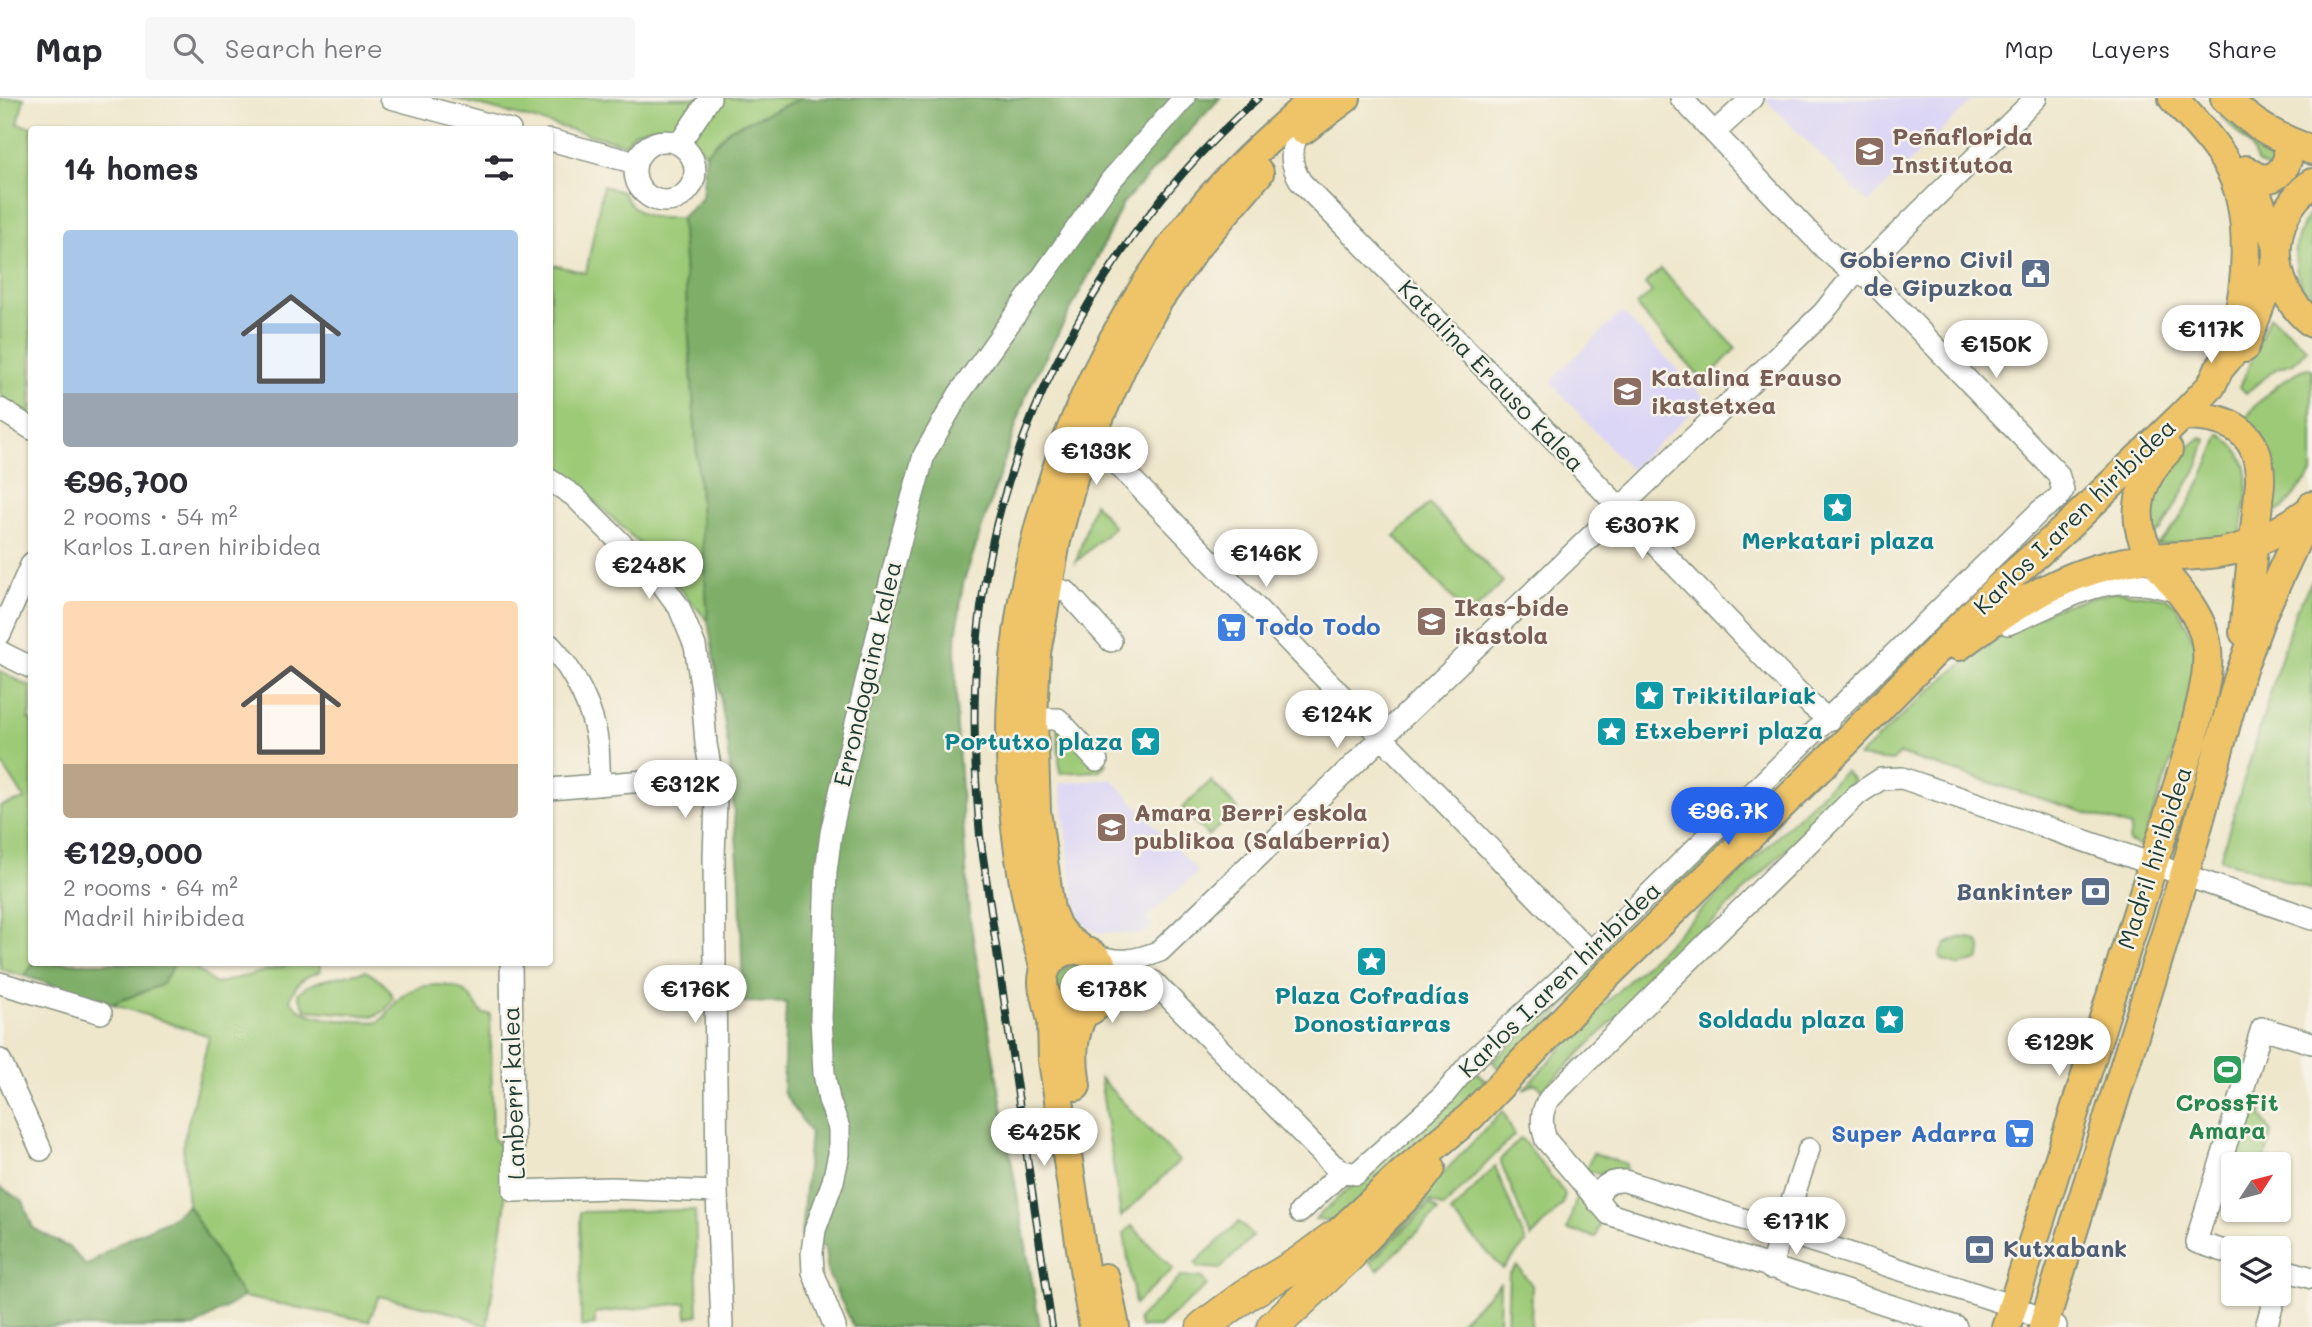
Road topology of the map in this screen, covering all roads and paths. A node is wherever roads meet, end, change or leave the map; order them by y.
1 (391, 98) edge
2 (710, 98) edge
3 (1184, 98) edge
4 (1315, 98) edge
5 (1346, 98) edge
6 (1681, 98) edge
7 (1752, 98) edge
8 (2036, 98) edge
9 (2173, 98) edge
10 (2187, 98) edge
11 (2225, 98) edge
12 (495, 126) edge
13 (1714, 133) junction
14 (1297, 135) junction
15 (2283, 139) junction
16 (553, 141) edge
17 (679, 144) junction
18 (2312, 150) edge
19 (636, 163) junction
20 (2246, 170) junction
21 (1259, 173) junction
22 (1301, 182) junction
23 (2312, 183) edge
24 (2276, 254) junction
25 (1856, 272) junction
26 (2312, 323) edge
27 (2249, 333) junction
28 (2220, 369) junction
29 (0, 409) edge
30 (2192, 416) junction
31 (28, 426) edge
32 (1094, 428) junction
33 (1121, 468) junction
34 (1074, 474) junction
35 (553, 482) edge
36 (1620, 508) junction
37 (2310, 510) edge
38 (2259, 540) junction
39 (2153, 558) junction
40 (28, 572) edge
41 (1047, 586) junction
42 (2181, 593) junction
43 (0, 634) edge
44 (1967, 640) junction
45 (1111, 641) dead end
46 (553, 648) edge
47 (0, 652) edge
48 (28, 666) edge
49 (2238, 680) junction
50 (1893, 696) junction
51 (1033, 719) junction
52 (1829, 720) junction
53 (1381, 737) junction
54 (706, 744) junction
55 (1097, 761) dead end
56 (702, 776) junction
57 (600, 785) junction
58 (553, 789) edge
59 (714, 858) junction
60 (2152, 864) junction
61 (2184, 876) junction
62 (2312, 919) edge
63 (1160, 951) junction
64 (1590, 952) junction
65 (1087, 953) junction
66 (511, 966) edge
67 (1154, 982) junction
68 (0, 983) edge
69 (1045, 983) junction
70 (1105, 995) junction
71 (101, 1013) dead end
72 (1083, 1014) junction
73 (2312, 1043) edge
74 (0, 1060) edge
75 (1809, 1149) dead end
76 (41, 1150) dead end
77 (1349, 1173) junction
78 (718, 1192) junction
79 (1597, 1201) junction
80 (1300, 1212) dead end
81 (1782, 1233) junction
82 (1342, 1246) junction
83 (2221, 1250) edge
84 (1770, 1268) junction
85 (2291, 1276) edge
86 (2312, 1278) edge
87 (2272, 1306) edge
88 (2010, 1317) edge
89 (2049, 1325) edge
90 (721, 1327) edge
91 (835, 1327) edge
92 (1094, 1327) edge
93 (1115, 1327) edge
94 (1203, 1327) edge
95 (1273, 1327) edge
96 (1956, 1327) edge
97 (2266, 1327) edge

1 - 12 street
2 - 17 street
3 - 91 street, Errondogaina kalea
4 - 69 main road
5 - 14 main road
6 - 13 street
7 - 13 street
8 - 25 street
9 - 28 main road
10 - 20 main road
11 - 15 main road
13 - 25 street
14 - 21 main road
14 - 22 street, Katalina Erauso kalea
15 - 18 main road
15 - 20 main road
16 - 19 street
17 - 19 street
17 - 19 street
20 - 24 main road
21 - 22 street
21 - 32 main road
22 - 36 street, Katalina Erauso kalea
23 - 24 main road, Madril hiribidea
24 - 26 main road
24 - 27 main road, Madril hiribidea
25 - 36 street
25 - 52 street, Karlos I.aren hiribidea
27 - 28 main road, Karlos I.aren hiribidea
27 - 30 main road, Madril hiribidea
28 - 30 main road, Karlos I.aren hiribidea
29 - 31 street
30 - 38 main road, Madril hiribidea
30 - 39 main road, Madril hiribidea
30 - 50 main road, Karlos I.aren hiribidea
32 - 33 street
32 - 34 main road
33 - 34 street
33 - 53 street
34 - 41 main road
35 - 54 street
36 - 52 street, Katalina Erauso kalea
36 - 53 street
37 - 38 main road
37 - 49 main road, Madril hiribidea
38 - 39 main road, Karlos I.aren hiribidea
38 - 49 main road, Madril hiribidea
39 - 42 main road, Madril hiribidea
39 - 44 main road, Karlos I.aren hiribidea
40 - 43 street
41 - 45 street
41 - 51 main road
42 - 44 street, Karlos I.aren hiribidea
42 - 60 main road, Madril hiribidea
44 - 50 main road, Karlos I.aren hiribidea
46 - 57 street
47 - 48 street
49 - 61 main road, Madril hiribidea
50 - 82 main road, Karlos I.aren hiribidea
51 - 55 street
51 - 65 main road
52 - 64 street, Karlos I.aren hiribidea
53 - 63 street
53 - 64 street
54 - 56 street
54 - 59 street
56 - 57 street
56 - 59 street
57 - 58 street
59 - 78 street
60 - 61 street
60 - 79 street
60 - 88 main road, Madril hiribidea
61 - 62 street
61 - 89 main road, Madril hiribidea
63 - 65 street
63 - 67 street
64 - 77 street, Karlos I.aren hiribidea
65 - 69 main road
65 - 70 main road
66 - 78 street, Lanberri kalea
67 - 70 street
67 - 77 street
68 - 71 street
69 - 72 main road
69 - 92 main road
70 - 72 main road
72 - 93 main road
73 - 83 street
74 - 76 street
75 - 81 street
77 - 80 street, Karlos I.aren hiribidea
78 - 90 street
79 - 81 street
79 - 84 street
81 - 84 street
81 - 88 street
82 - 94 highway
82 - 95 highway
84 - 96 street
85 - 86 street
87 - 97 street
88 - 89 street

